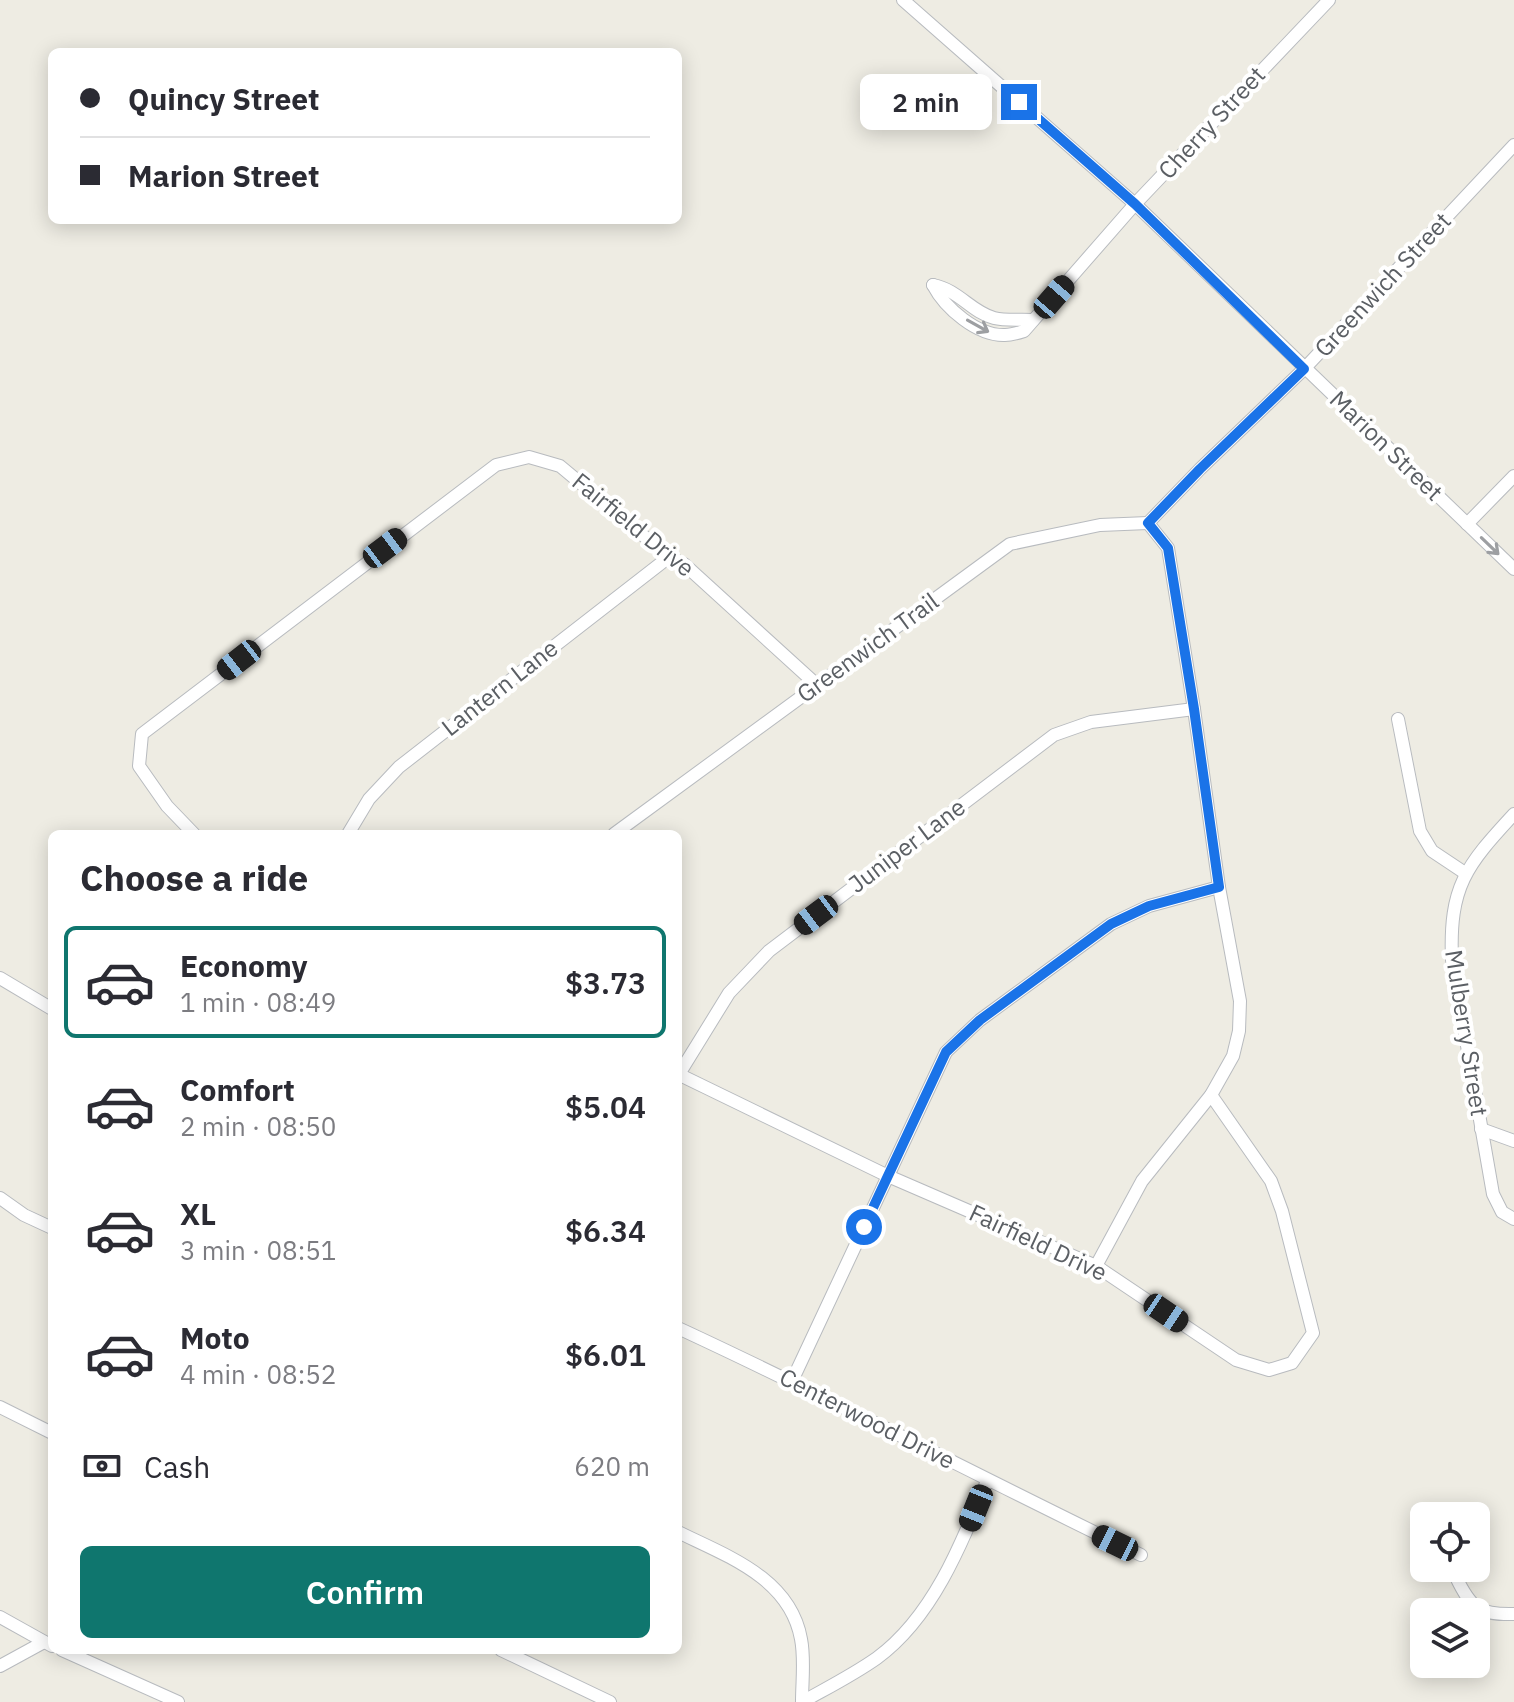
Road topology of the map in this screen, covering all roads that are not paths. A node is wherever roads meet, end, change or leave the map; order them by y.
1 (903, 0) edge
2 (1329, 0) edge
3 (1514, 145) edge
4 (1135, 204) junction
5 (1033, 320) junction
6 (1304, 369) junction
7 (1514, 476) edge
8 (1148, 523) junction
9 (1467, 524) junction
10 (669, 557) junction
11 (1514, 569) edge
12 (818, 686) junction
13 (1194, 709) junction
14 (1398, 719) dead end
15 (1514, 814) edge
16 (190, 830) edge
17 (350, 830) edge
18 (620, 830) edge
19 (1465, 873) junction
20 (1219, 887) junction
21 (0, 978) edge
22 (48, 1007) edge
23 (682, 1068) edge
24 (682, 1076) edge
25 (1211, 1095) junction
26 (1481, 1129) junction
27 (1514, 1141) edge
28 (888, 1176) junction
29 (0, 1198) edge
30 (1514, 1219) edge
31 (48, 1226) edge
32 (1096, 1266) junction
33 (682, 1330) edge
34 (792, 1381) junction
35 (0, 1407) edge
36 (48, 1431) edge
37 (987, 1481) junction
38 (682, 1534) edge
39 (1141, 1555) dead end
40 (1459, 1582) edge
41 (1514, 1614) edge
42 (0, 1617) edge
43 (48, 1644) edge
44 (71, 1654) edge
45 (509, 1654) edge
46 (0, 1666) edge
47 (178, 1702) edge
48 (610, 1702) edge
49 (802, 1702) edge

1 - 4 street, Marion Street
2 - 4 street, Cherry Street
3 - 6 street, Greenwich Street
4 - 5 street, Cherry Street
4 - 6 street, Marion Street
5 -> 5 street, Cherry Street
6 - 8 street, Greenwich Street
6 - 9 street, Marion Street
7 - 9 street
8 - 12 street, Greenwich Trail
8 - 13 street
9 -> 11 street, Marion Street
10 - 12 street, Fairfield Drive
10 - 16 street, Fairfield Drive
10 - 17 street, Lantern Lane
12 - 18 street, Greenwich Trail
13 - 20 street
13 - 23 street, Juniper Lane
14 - 19 street
15 - 19 street, Mulberry Street
19 - 26 street, Mulberry Street
20 - 25 street
20 - 28 street
21 - 22 street
24 - 28 street, Fairfield Drive
25 - 32 street
25 - 32 street, Fairfield Drive
26 - 27 street, Mulberry Street
26 - 30 street, Mulberry Street
28 - 32 street, Fairfield Drive
28 - 34 street
29 - 31 street
33 - 34 street, Centerwood Drive
34 - 37 street, Centerwood Drive
35 - 36 street
37 - 39 street, Centerwood Drive
37 - 49 street
38 - 49 street
40 - 41 street
42 - 43 street
43 - 46 street
44 - 47 street
45 - 48 street

